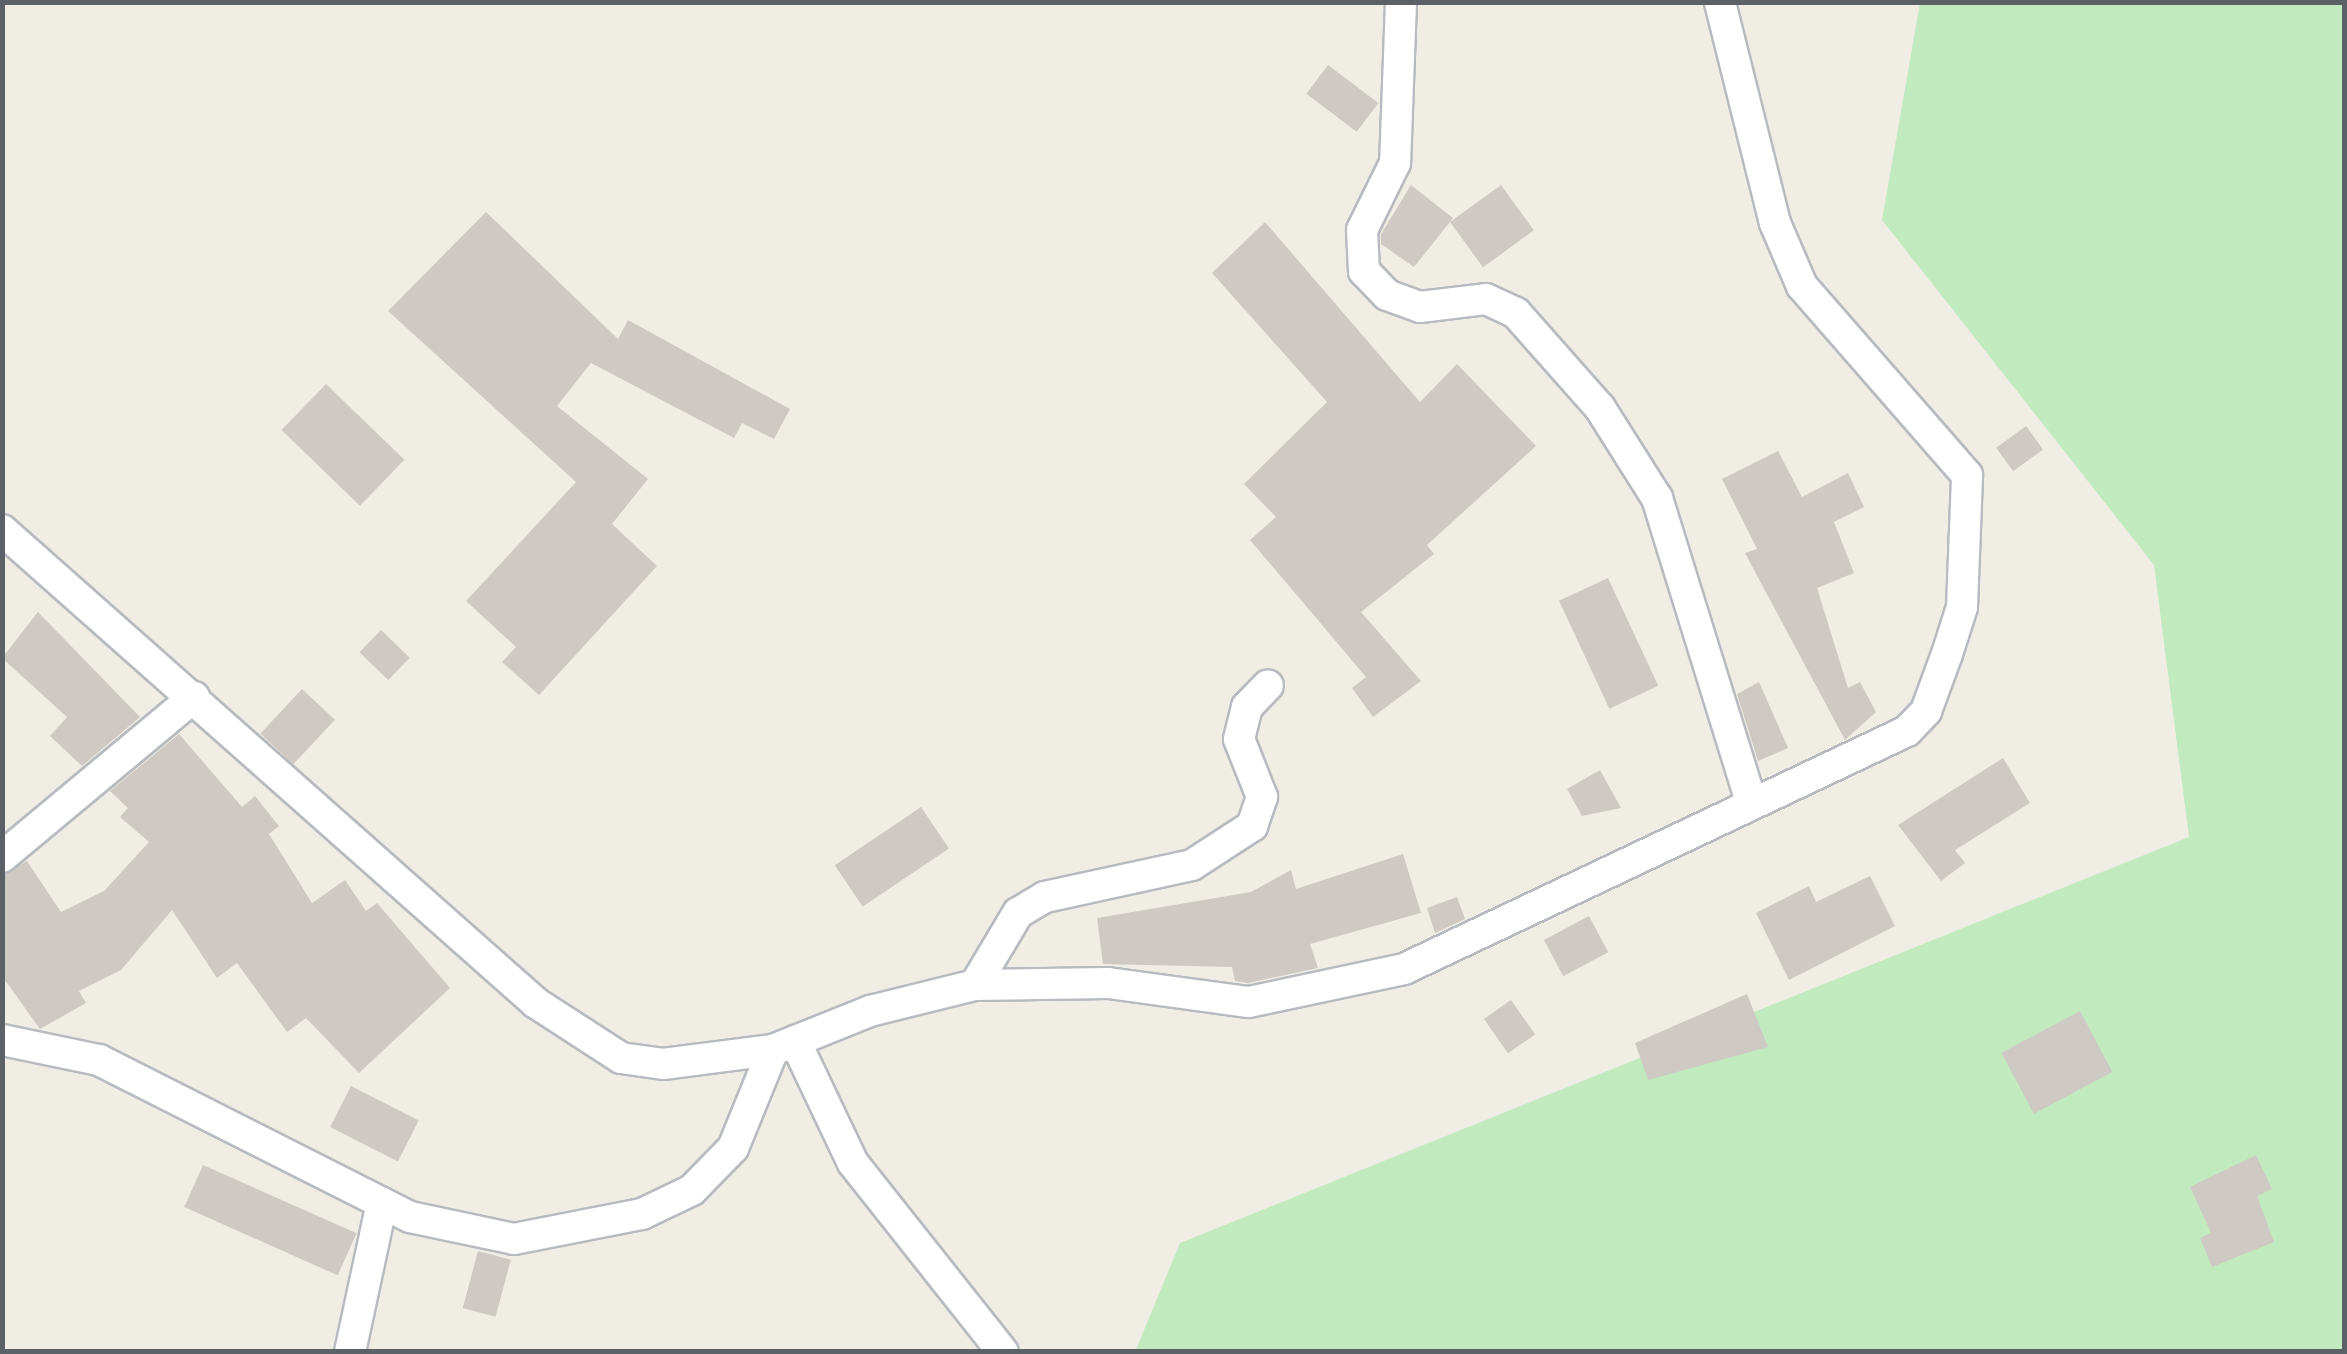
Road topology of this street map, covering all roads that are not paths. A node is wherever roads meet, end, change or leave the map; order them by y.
1 (1402, 2) edge
2 (1720, 2) edge
3 (2, 530) edge
4 (1268, 685) dead end
5 (194, 698) junction
6 (1750, 799) junction
7 (2, 857) edge
8 (975, 984) junction
9 (2, 1040) edge
10 (784, 1045) junction
11 (382, 1203) junction
12 (350, 1352) edge
13 (1003, 1352) edge

1 - 6 street
2 - 6 street
3 - 5 street
4 - 8 street
5 - 7 street
5 - 10 street
6 - 8 street
8 - 10 street
9 - 11 street
10 - 11 street
10 - 13 street
11 - 12 street

